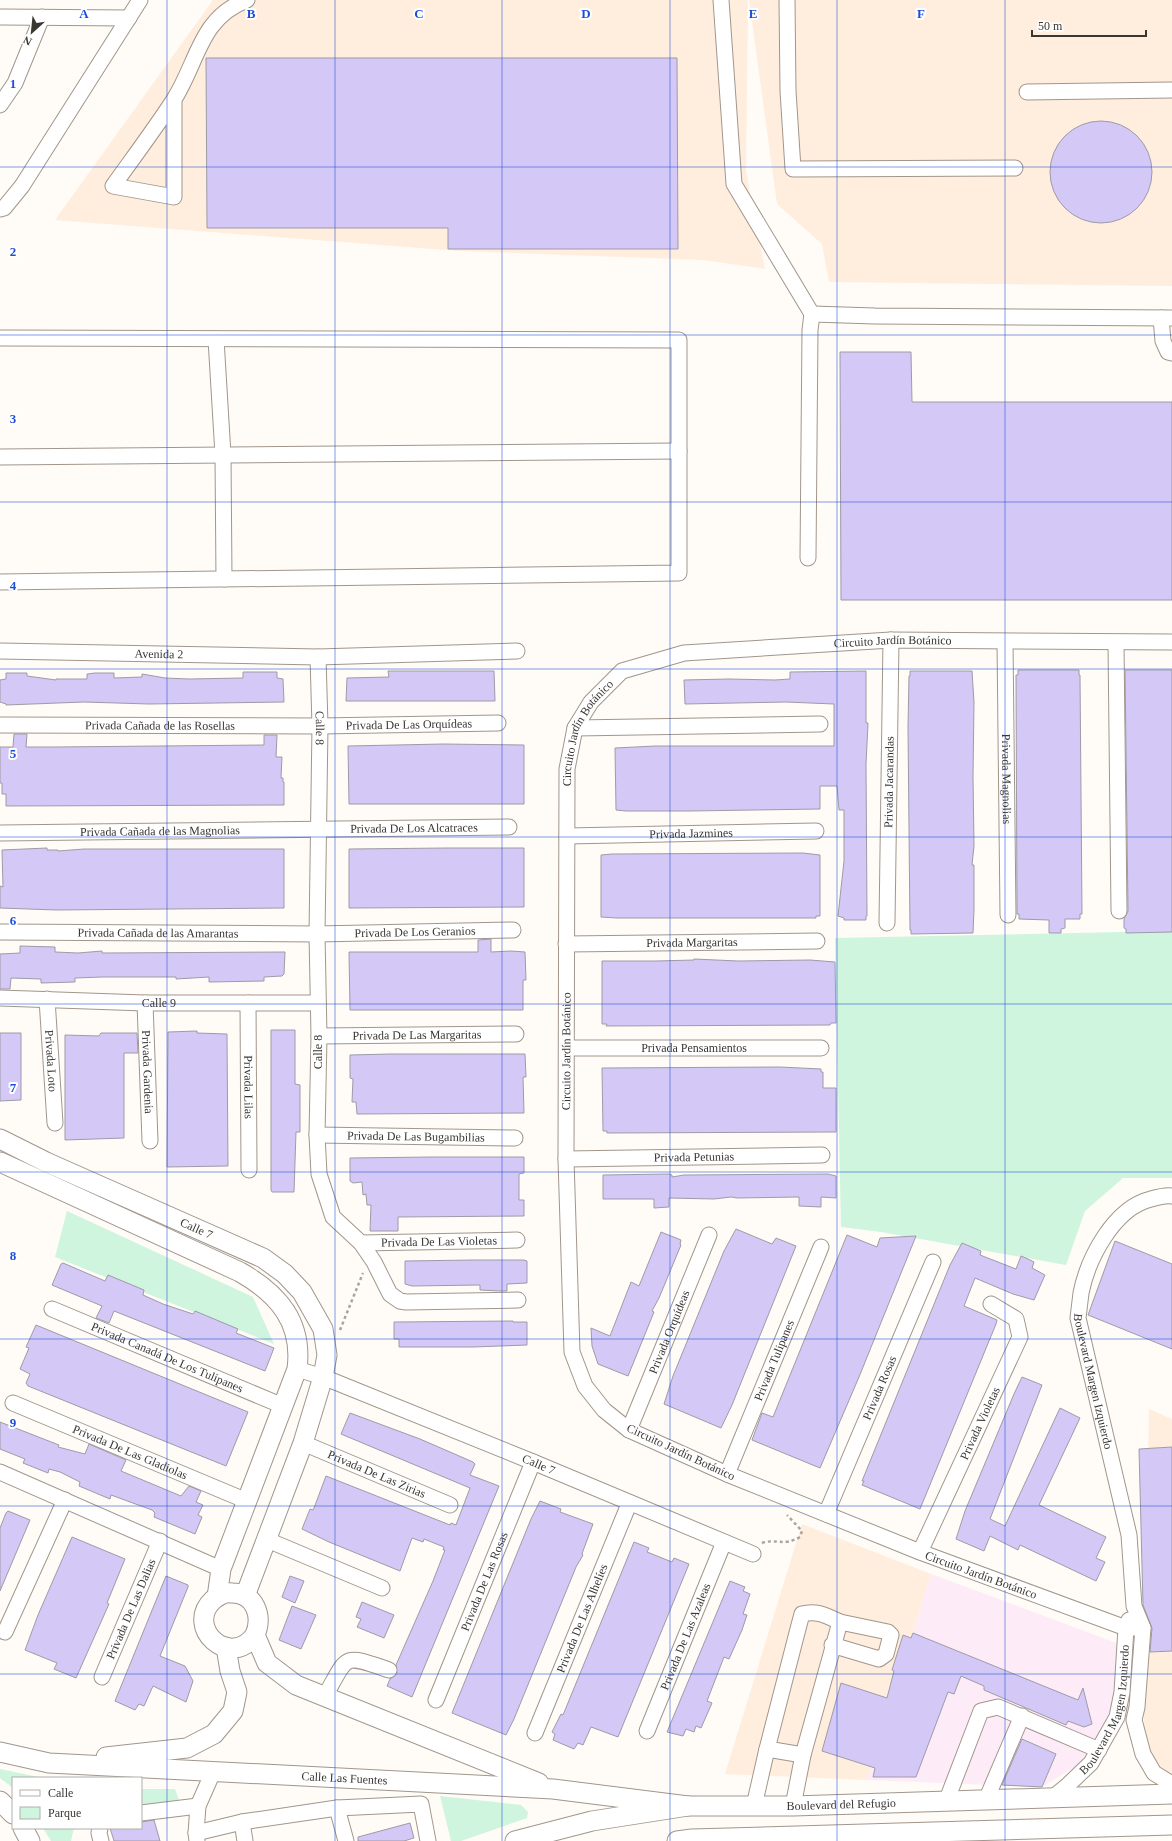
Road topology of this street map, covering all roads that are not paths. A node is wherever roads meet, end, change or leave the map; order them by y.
1 (140, 0) edge
2 (247, 0) edge
3 (721, 0) edge
4 (787, 0) edge
5 (0, 17) edge
6 (42, 18) junction
7 (129, 18) junction
8 (1172, 90) edge
9 (1027, 92) dead end
10 (174, 99) junction
11 (0, 105) edge
12 (1015, 168) dead end
13 (0, 210) edge
14 (812, 314) junction
15 (1167, 318) edge
16 (0, 338) edge
17 (216, 339) junction
18 (1172, 353) edge
19 (679, 451) junction
20 (223, 455) junction
21 (0, 457) edge
22 (808, 558) dead end
23 (224, 579) junction
24 (0, 582) edge
25 (891, 640) junction
26 (1005, 642) junction
27 (1172, 642) edge
28 (1116, 643) junction
29 (0, 651) edge
30 (517, 651) dead end
31 (318, 656) junction
32 (498, 724) dead end
33 (820, 724) dead end
34 (0, 725) edge
35 (320, 726) junction
36 (575, 728) junction
37 (508, 827) dead end
38 (319, 830) junction
39 (816, 831) dead end
40 (0, 832) edge
41 (567, 836) junction
42 (1119, 911) dead end
43 (1008, 915) dead end
44 (888, 923) dead end
45 (513, 930) dead end
46 (0, 932) edge
47 (316, 934) junction
48 (817, 941) dead end
49 (566, 944) junction
50 (0, 998) edge
51 (47, 1000) junction
52 (145, 1003) junction
53 (248, 1003) junction
54 (318, 1004) junction
55 (516, 1034) dead end
56 (319, 1036) junction
57 (568, 1048) junction
58 (821, 1048) dead end
59 (55, 1123) dead end
60 (317, 1135) junction
61 (515, 1138) dead end
62 (0, 1139) edge
63 (150, 1141) dead end
64 (822, 1155) dead end
65 (566, 1158) junction
66 (0, 1162) edge
67 (249, 1170) dead end
68 (1169, 1196) edge
69 (710, 1234) dead end
70 (517, 1240) dead end
71 (361, 1243) junction
72 (821, 1247) dead end
73 (933, 1262) dead end
74 (518, 1300) dead end
75 (992, 1304) dead end
76 (52, 1309) dead end
77 (297, 1369) junction
78 (323, 1377) junction
79 (13, 1403) dead end
80 (283, 1406) junction
81 (629, 1430) junction
82 (303, 1442) junction
83 (533, 1462) junction
84 (0, 1472) edge
85 (727, 1474) junction
86 (65, 1500) junction
87 (247, 1501) junction
88 (629, 1504) junction
89 (450, 1505) dead end
90 (826, 1514) junction
91 (265, 1539) junction
92 (160, 1541) junction
93 (724, 1542) junction
94 (748, 1552) road end
95 (920, 1552) junction
96 (221, 1569) junction
97 (382, 1588) dead end
98 (245, 1596) junction
99 (217, 1597) junction
100 (1134, 1606) junction
101 (840, 1622) junction
102 (1126, 1628) junction
103 (1142, 1628) junction
104 (5, 1632) dead end
105 (255, 1635) junction
106 (832, 1645) junction
107 (226, 1648) junction
108 (389, 1670) dead end
109 (102, 1677) dead end
110 (325, 1696) junction
111 (436, 1700) dead end
112 (1022, 1716) junction
113 (1118, 1717) junction
114 (1134, 1720) junction
115 (647, 1731) dead end
116 (535, 1733) dead end
117 (767, 1748) junction
118 (1098, 1750) junction
119 (0, 1752) edge
120 (803, 1755) junction
121 (50, 1763) junction
122 (213, 1772) junction
123 (1172, 1784) edge
124 (553, 1789) junction
125 (1172, 1794) edge
126 (1051, 1799) junction
127 (986, 1800) junction
128 (0, 1801) edge
129 (946, 1802) junction
130 (198, 1806) junction
131 (688, 1806) junction
132 (754, 1806) junction
133 (793, 1806) junction
134 (337, 1808) junction
135 (12, 1813) edge
136 (142, 1813) edge
137 (242, 1822) junction
138 (1172, 1826) edge
139 (24, 1829) edge
140 (100, 1829) edge
141 (197, 1837) edge
142 (836, 1838) edge
143 (687, 1840) edge
144 (30, 1841) edge
145 (101, 1841) edge
146 (245, 1841) edge
147 (346, 1841) edge
148 (428, 1841) edge
149 (515, 1841) edge

1 - 7 street
2 - 10 street
3 - 14 street
4 - 12 street
5 - 6 street
6 - 7 street
6 - 11 street
7 - 13 street
8 - 9 street
10 - 10 street
14 - 15 street
14 - 22 street
15 - 18 street
16 - 17 street
17 - 19 street
17 - 20 street
19 - 20 street
19 - 23 street
20 - 21 street
20 - 23 street
23 - 24 street
25 - 26 street, Circuito Jardín Botánico
25 - 36 street, Circuito Jardín Botánico
25 - 44 street, Privada Jacarandas
26 - 28 street, Circuito Jardín Botánico
26 - 43 street, Privada Magnolias
27 - 28 street, Circuito Jardín Botánico
28 - 42 street
29 - 31 street, Avenida 2
30 - 31 street, Avenida 2
31 - 35 street, Calle 8
32 - 35 street, Privada De Las Orquídeas
33 - 36 street
34 - 35 street, Privada Cañada de las Rosellas
35 - 38 street, Calle 8
36 - 41 street, Circuito Jardín Botánico
37 - 38 street, Privada De Los Alcatraces
38 - 40 street, Privada Cañada de las Magnolias
38 - 47 street, Calle 8
39 - 41 street, Privada Jazmines
41 - 49 street, Circuito Jardín Botánico
45 - 47 street, Privada De Los Geranios
46 - 47 street, Privada Cañada de las Amarantas
47 - 54 street, Calle 8
48 - 49 street, Privada Margaritas
49 - 57 street, Circuito Jardín Botánico
50 - 51 street, Calle 9
51 - 52 street, Calle 9
51 - 59 street, Privada Loto
52 - 53 street, Calle 9
52 - 63 street, Privada Gardenia
53 - 54 street, Calle 9
53 - 67 street, Privada Lilas
54 - 56 street, Calle 8
55 - 56 street, Privada De Las Margaritas
56 - 60 street, Calle 8
57 - 58 street, Privada Pensamientos
57 - 65 street, Circuito Jardín Botánico
60 - 61 street, Privada De Las Bugambilias
60 - 71 street, Calle 8
62 - 78 main road, Calle 7
64 - 65 street, Privada Petunias
65 - 81 street, Circuito Jardín Botánico
66 - 77 main road, Calle 7
68 - 100 street, Boulevard Margen Izquierdo
69 - 81 street, Privada Orquídeas
70 - 71 street, Privada De Las Violetas
71 - 74 street, Calle 8
72 - 85 street, Privada Tulipanes
73 - 90 street, Privada Rosas
75 - 95 street, Privada Violetas
76 - 80 street, Privada Canadá De Los Tulipanes
77 - 78 street, Calle 7
77 - 80 main road
78 - 82 main road
78 - 83 street, Calle 7
79 - 87 street, Privada De Las Gladiolas
80 - 87 main road
81 - 85 street, Circuito Jardín Botánico
82 - 89 street, Privada De Las Zirias
82 - 91 main road
83 - 88 street, Calle 7
83 - 111 street, Privada De Las Rosas
84 - 86 street
85 - 90 street, Circuito Jardín Botánico
86 - 92 street
86 - 104 street
87 - 96 main road
88 - 93 street, Calle 7
88 - 116 street, Privada De Las Alhelíes
90 - 95 street, Circuito Jardín Botánico
91 - 97 street
91 - 98 main road
92 - 96 street
92 - 109 street, Privada De Las Dalias
93 - 94 street, Calle 7
93 - 115 street, Privada De Las Azaleas
95 - 102 street, Circuito Jardín Botánico
96 - 99 main road
98 - 99 main road
98 - 105 main road
99 - 107 main road
100 - 102 street, Boulevard Margen Izquierdo
100 - 103 street, Boulevard Margen Izquierdo
101 - 106 street
101 - 106 street
101 - 117 street
102 - 103 street, Circuito Jardín Botánico
102 - 113 street, Boulevard Margen Izquierdo
103 - 114 street, Boulevard Margen Izquierdo
105 - 107 main road
105 - 110 main road
106 - 120 street
107 - 121 main road
108 - 110 street
110 - 124 main road
112 - 118 street
112 - 127 street
112 - 129 street
113 - 114 street
113 - 118 street, Boulevard Margen Izquierdo
114 - 123 street, Boulevard Margen Izquierdo
117 - 120 street
117 - 132 street
118 - 126 street, Boulevard Margen Izquierdo
119 - 121 main road, Calle Las Fuentes
120 - 133 street
121 - 122 main road, Calle Las Fuentes
122 - 124 main road, Calle Las Fuentes
122 - 130 street
124 - 131 main road, Calle Las Fuentes
125 - 126 main road, Boulevard del Refugio
126 - 127 main road, Boulevard del Refugio
127 - 129 main road, Boulevard del Refugio
128 - 135 main road
129 - 133 main road, Boulevard del Refugio
130 - 136 street
130 - 141 street
131 - 132 main road, Boulevard del Refugio
131 - 149 main road, Boulevard del Refugio
132 - 133 main road, Boulevard del Refugio
134 - 137 street
134 - 147 street
134 - 148 street
137 - 141 street
137 - 146 street
138 - 142 main road
139 - 144 main road
140 - 145 street
142 - 143 main road

